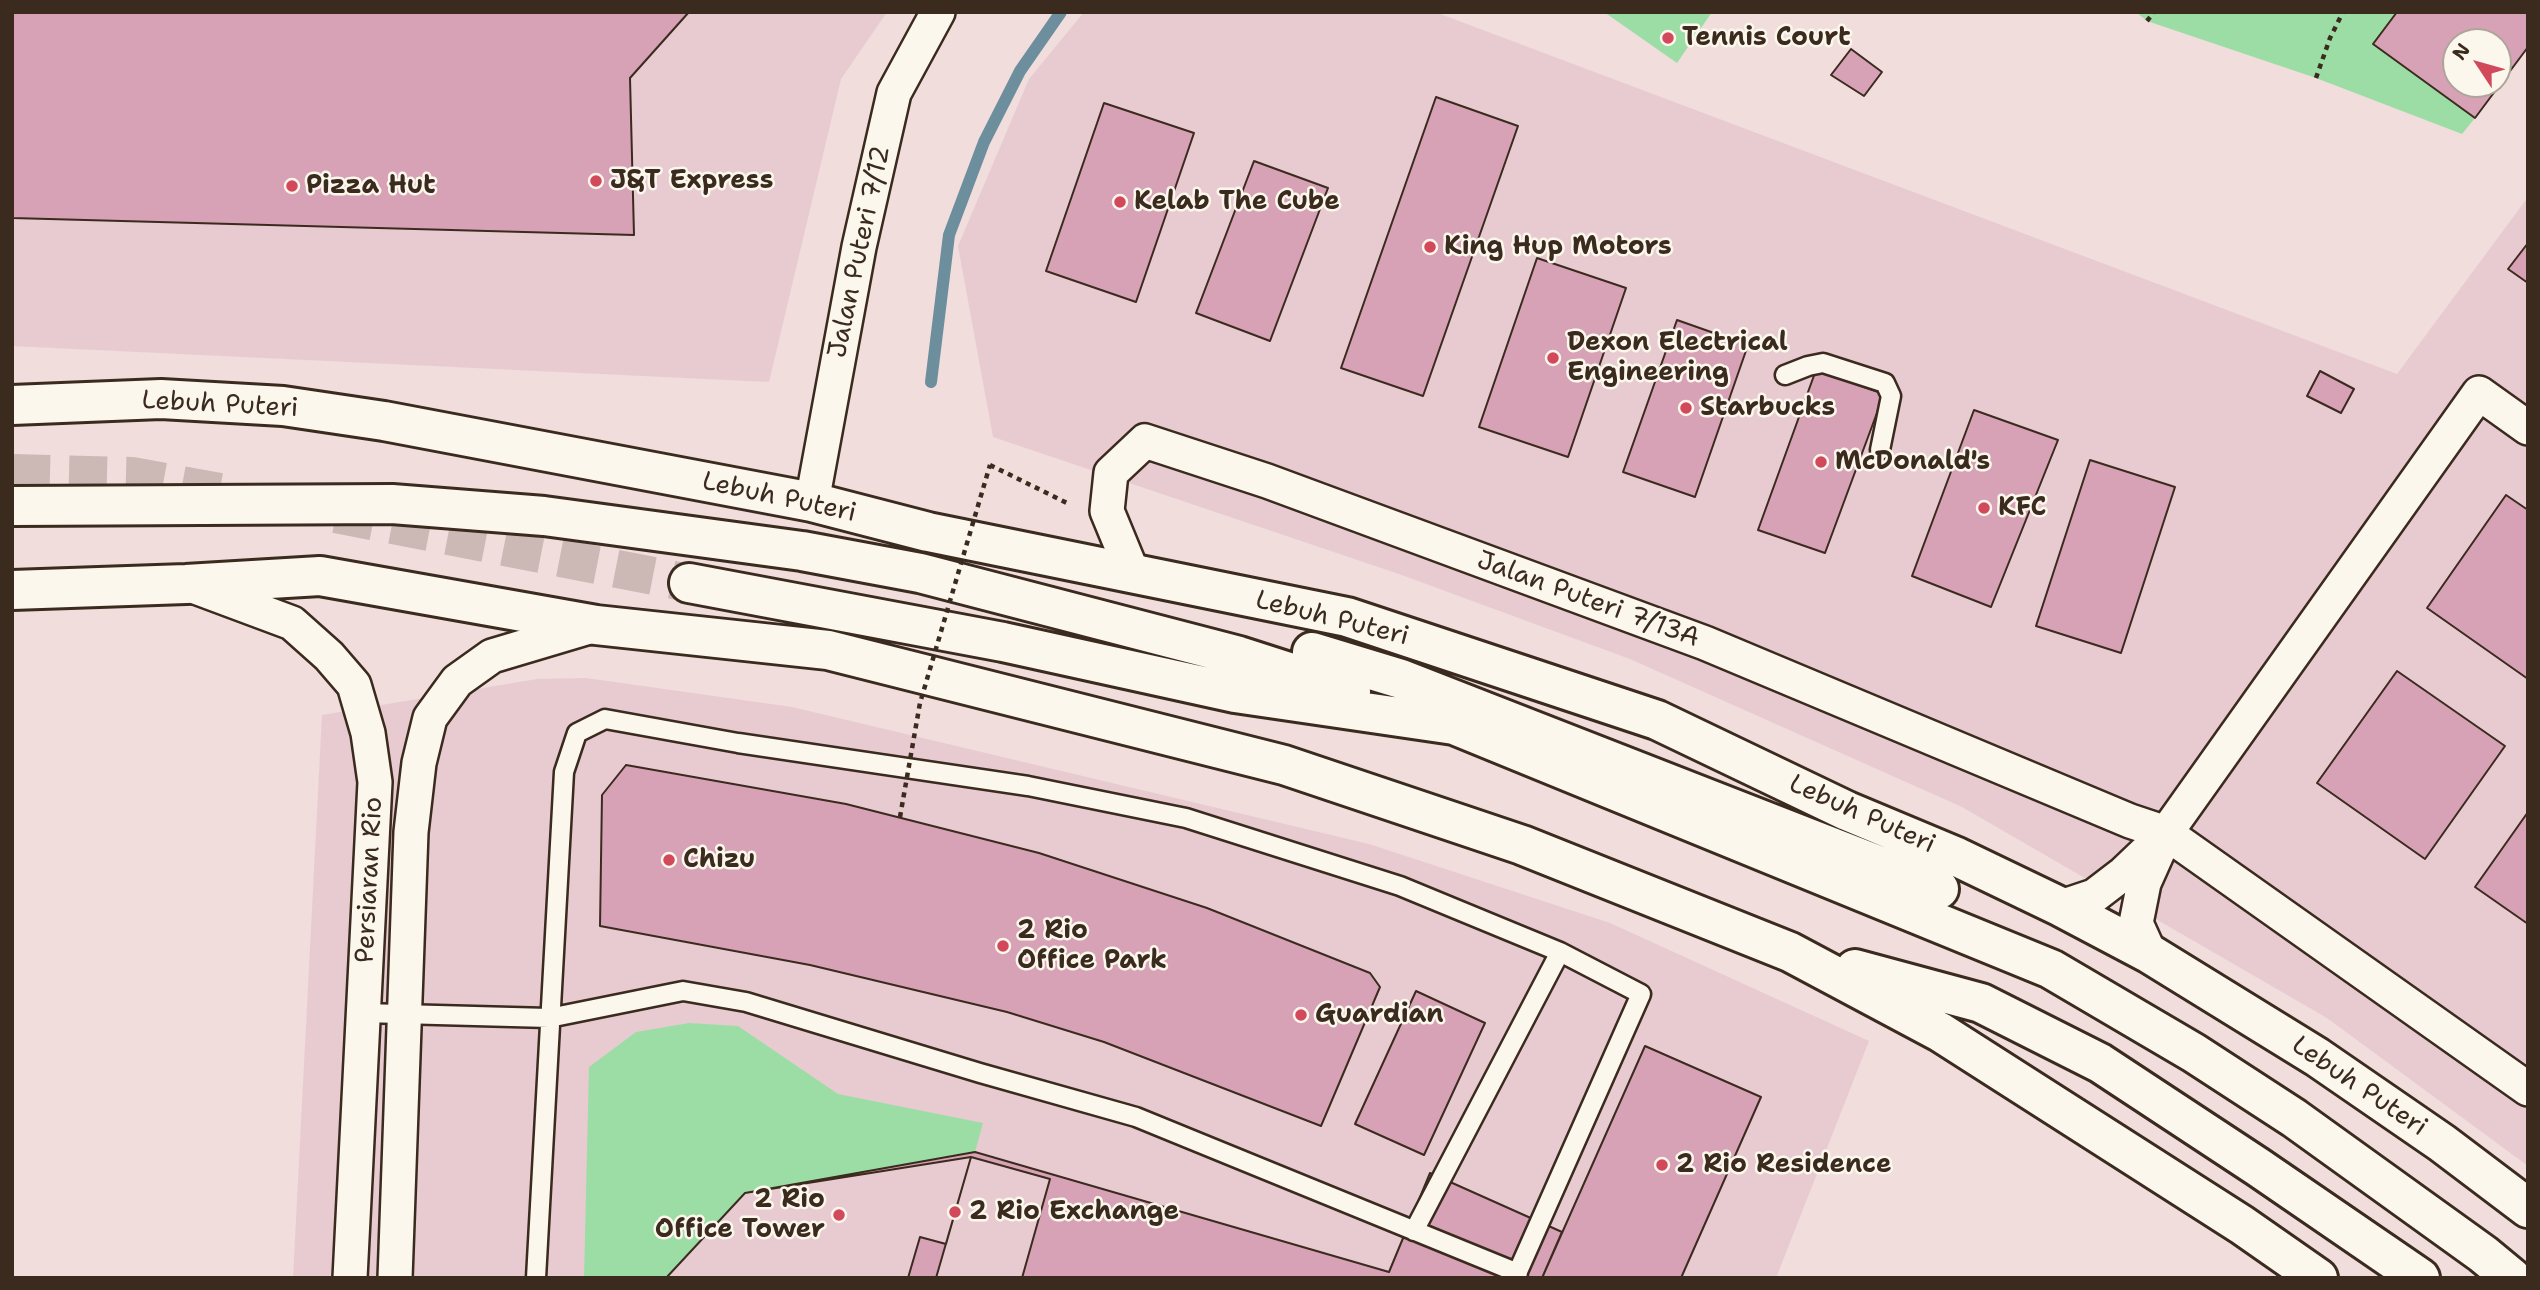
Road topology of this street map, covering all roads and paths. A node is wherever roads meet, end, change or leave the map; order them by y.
1 (938, 12) edge
2 (2154, 12) edge
3 (2343, 12) edge
4 (2147, 21) dead end
5 (2316, 79) dead end
6 (1785, 375) dead end
7 (12, 405) edge
8 (2528, 428) edge
9 (1880, 450) dead end
10 (813, 502) junction
11 (1069, 505) dead end
12 (12, 506) edge
13 (802, 551) junction
14 (1133, 574) junction
15 (689, 583) tunnel mouth
16 (186, 584) junction
17 (12, 590) edge
18 (596, 625) junction
19 (1454, 725) junction
20 (1847, 811) junction
21 (900, 817) dead end
22 (2166, 833) junction
23 (1940, 889) junction
24 (2061, 907) junction
25 (1560, 951) junction
26 (1790, 952) junction
27 (2150, 954) junction
28 (2050, 969) junction
29 (363, 1013) junction
30 (405, 1014) junction
31 (549, 1018) junction
32 (2528, 1089) edge
33 (2528, 1208) edge
34 (1414, 1231) junction
35 (1516, 1275) edge
36 (350, 1278) edge
37 (395, 1278) edge
38 (537, 1278) edge
39 (2318, 1278) edge
40 (2420, 1278) edge
41 (2512, 1278) edge

1 - 10 street, Jalan Puteri 7/12
2 - 4 path
3 - 5 path
6 - 9 lane
7 - 10 main road, Lebuh Puteri
8 - 22 street
10 - 14 main road, Lebuh Puteri
11 - 21 path, bridge
12 - 13 main road
13 - 19 main road
13 - 23 main road
14 - 20 main road, Lebuh Puteri
14 - 22 street, Jalan Puteri 7/13A
15 - 19 main road
16 - 17 main road
16 - 18 main road
16 - 29 street, Persiaran Rio
18 - 26 main road
18 - 30 street, Persiaran Rio
19 - 28 main road
20 - 23 main road
20 - 24 main road, Lebuh Puteri
22 - 24 street
22 - 27 street
22 - 32 street
23 - 28 main road
24 - 27 main road, Lebuh Puteri
25 - 31 lane
25 - 34 lane
25 - 35 lane
26 - 39 main road
26 - 40 main road
27 - 33 main road, Lebuh Puteri
28 - 41 main road
29 - 30 lane
29 - 36 street, Persiaran Rio
30 - 31 lane
30 - 37 street, Persiaran Rio
31 - 34 lane
31 - 38 lane
34 - 35 lane

